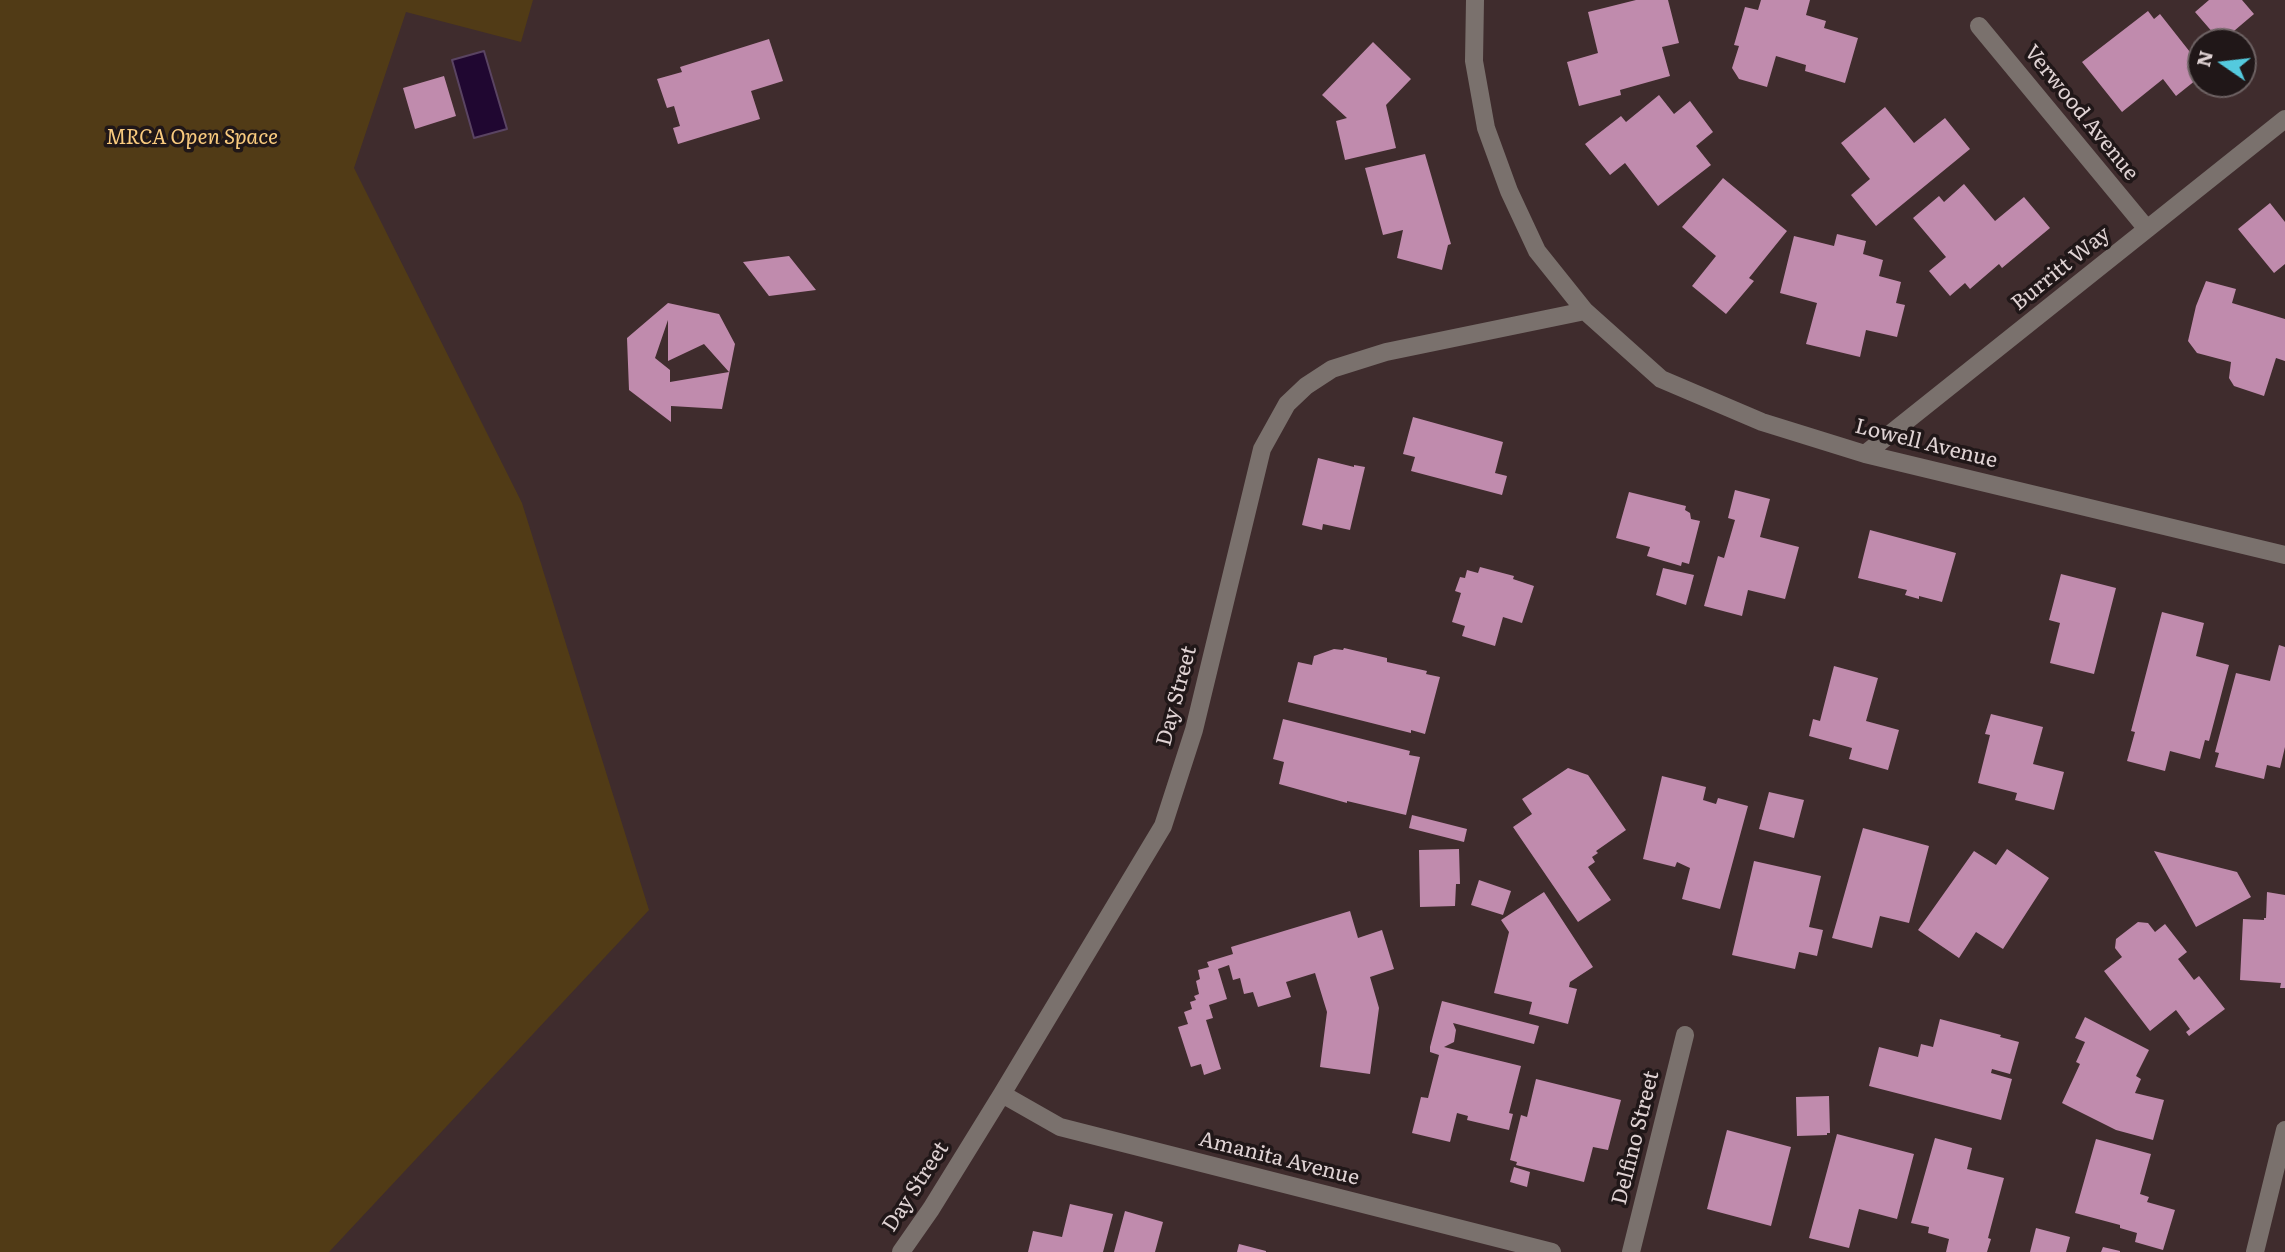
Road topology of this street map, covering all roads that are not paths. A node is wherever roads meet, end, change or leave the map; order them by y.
1 (1475, 0) edge
2 (1979, 26) dead end
3 (2285, 119) edge
4 (2147, 229) junction
5 (1586, 311) junction
6 (1865, 454) junction
7 (2285, 555) edge
8 (1685, 1035) dead end
9 (1002, 1094) junction
10 (2285, 1130) edge
11 (901, 1252) edge
12 (1552, 1252) edge
13 (1631, 1252) edge
14 (2255, 1252) edge

1 - 5 street, Lowell Avenue
2 - 4 street, Verwood Avenue
3 - 4 street, Burritt Way
4 - 6 street, Burritt Way
5 - 6 street, Lowell Avenue
5 - 9 street, Day Street
6 - 7 street, Lowell Avenue
8 - 13 street, Delfino Street
9 - 11 street, Day Street
9 - 12 street, Amanita Avenue
10 - 14 street

